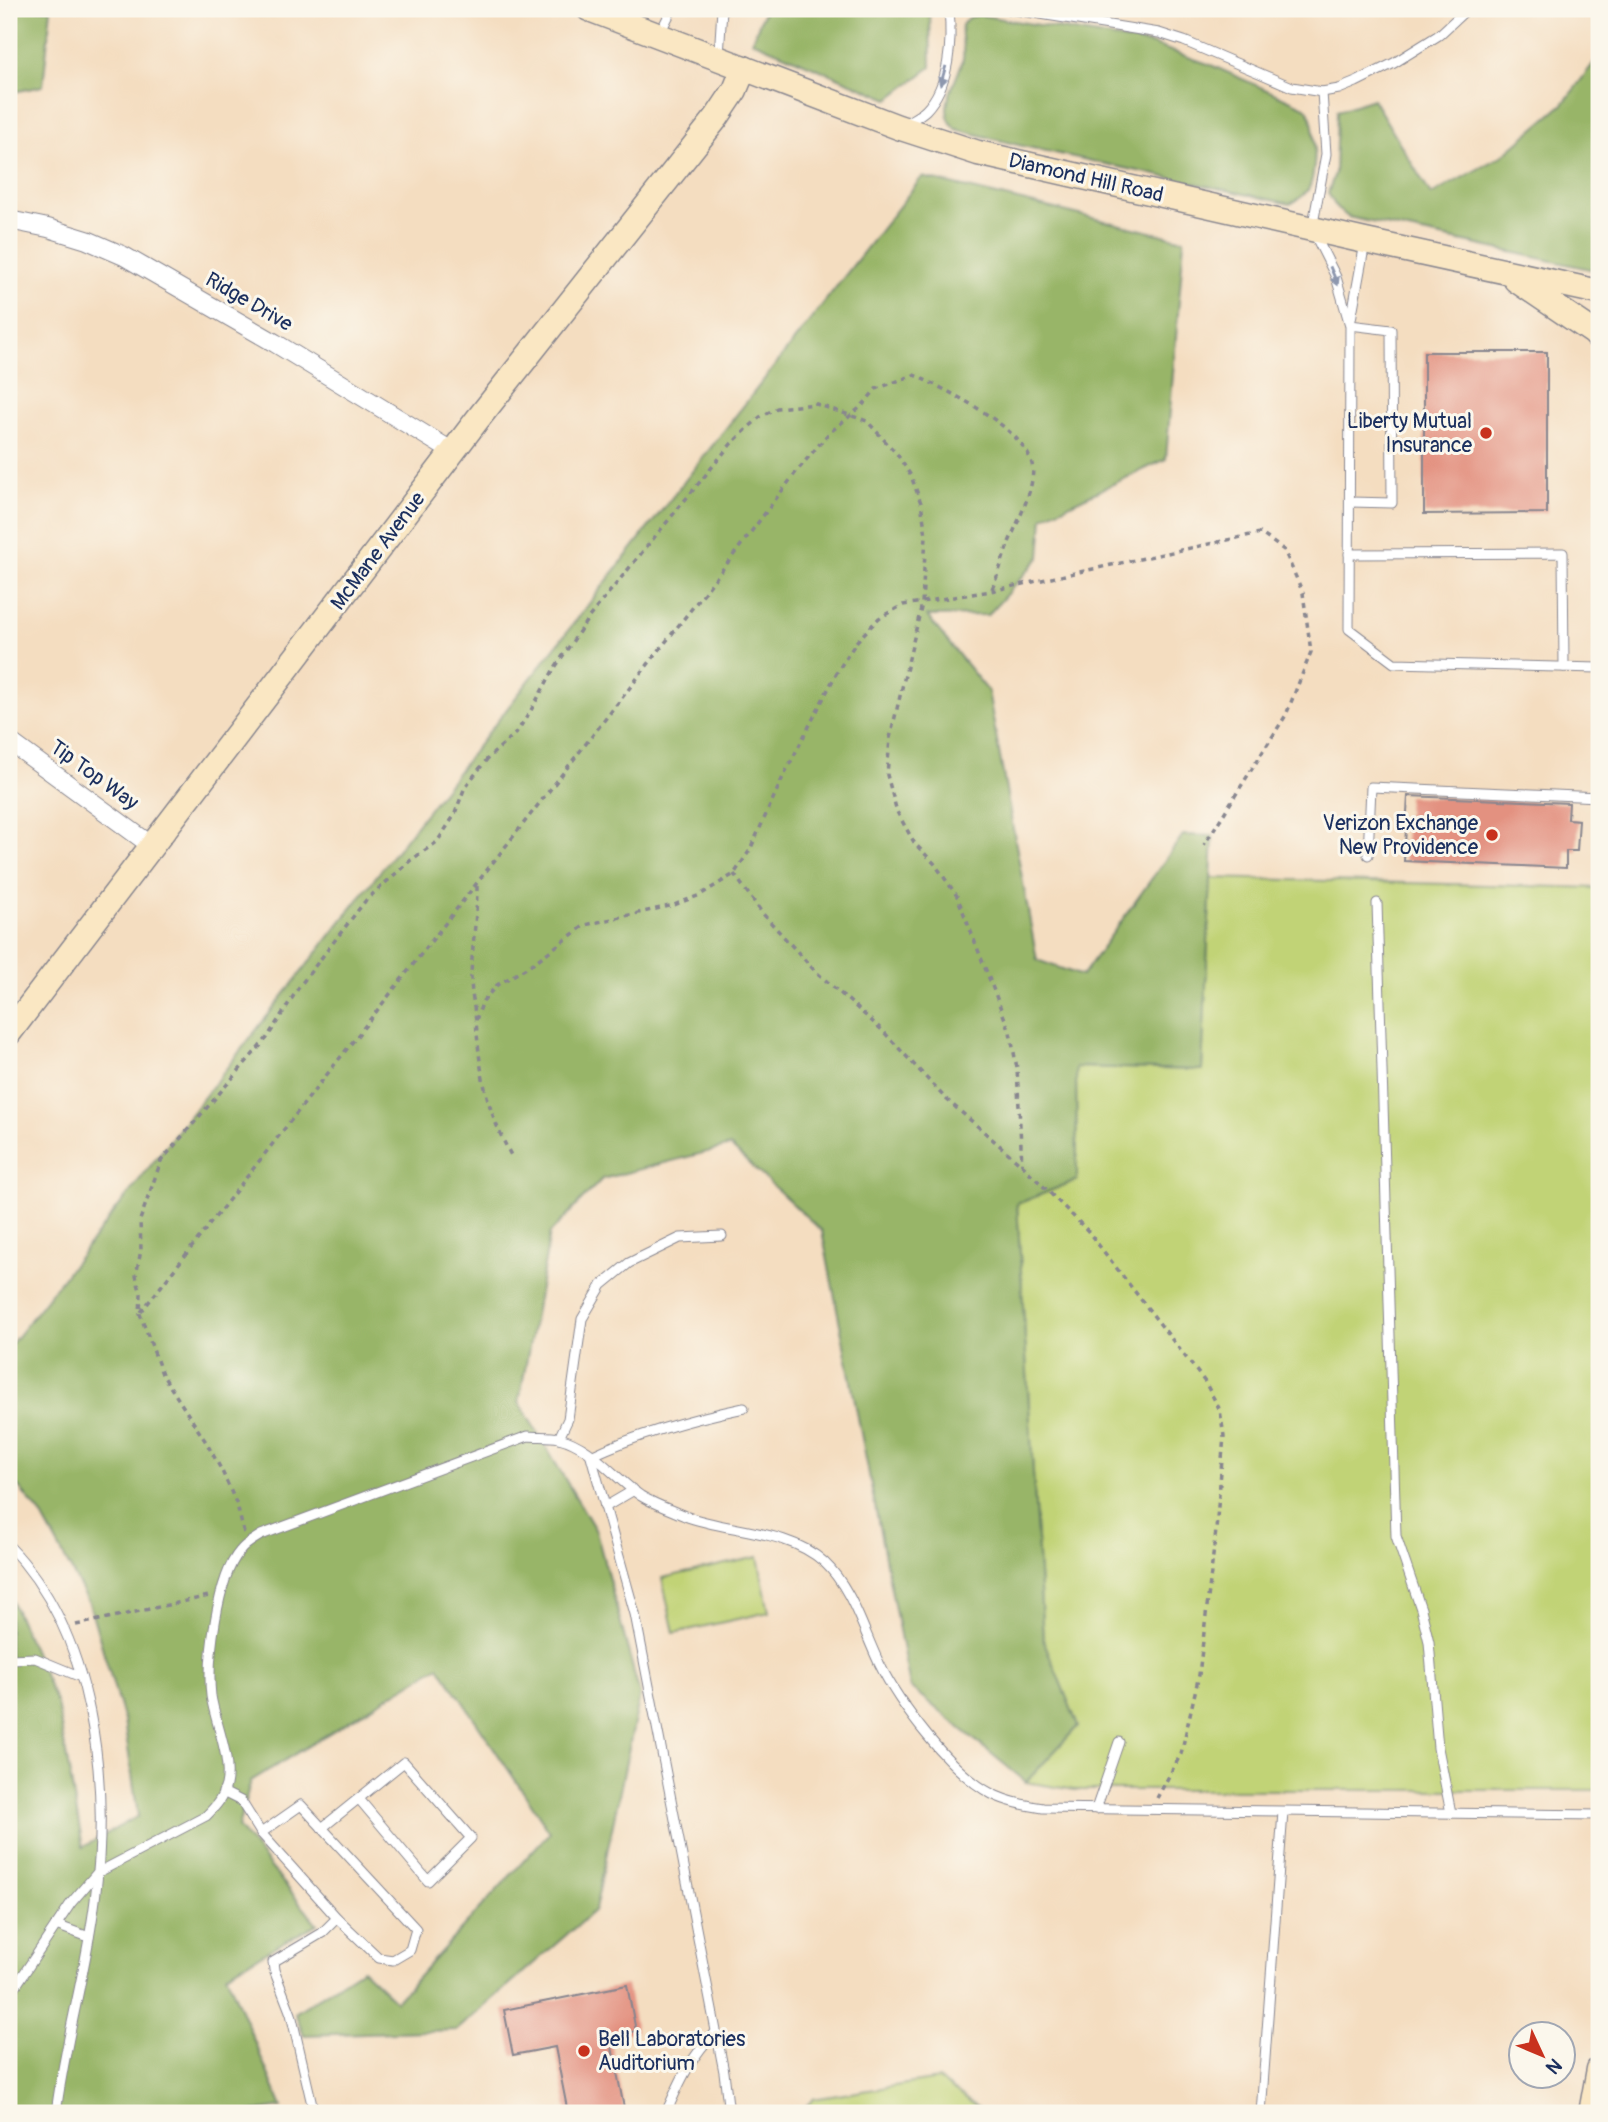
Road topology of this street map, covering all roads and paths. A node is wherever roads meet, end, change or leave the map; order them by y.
1 (589, 9) edge
2 (672, 9) edge
3 (722, 9) edge
4 (949, 9) edge
5 (1009, 9) edge
6 (1467, 9) edge
7 (659, 35) junction
8 (719, 58) junction
9 (744, 68) junction
10 (1322, 92) junction
11 (898, 127) junction
12 (9, 220) edge
13 (1312, 229) junction
14 (1365, 241) junction
15 (1503, 272) junction
16 (1599, 292) edge
17 (1350, 325) junction
18 (1599, 338) edge
19 (851, 415) junction
20 (453, 452) junction
21 (1350, 502) junction
22 (1349, 554) junction
23 (991, 591) junction
24 (922, 604) junction
25 (1564, 667) junction
26 (1599, 668) edge
27 (9, 741) edge
28 (1599, 797) edge
29 (1204, 845) dead end
30 (152, 846) junction
31 (1368, 855) dead end
32 (734, 874) junction
33 (477, 884) junction
34 (1377, 903) dead end
35 (476, 1020) junction
36 (9, 1033) edge
37 (513, 1159) dead end
38 (1022, 1165) junction
39 (722, 1236) dead end
40 (140, 1314) junction
41 (744, 1408) dead end
42 (559, 1438) junction
43 (591, 1456) junction
44 (634, 1490) junction
45 (605, 1507) junction
46 (246, 1544) junction
47 (9, 1546) edge
48 (221, 1593) junction
49 (64, 1628) junction
50 (9, 1659) edge
51 (81, 1677) junction
52 (1119, 1742) dead end
53 (223, 1792) junction
54 (359, 1799) junction
55 (1096, 1809) junction
56 (1151, 1809) junction
57 (1283, 1812) junction
58 (1451, 1813) junction
59 (1599, 1815) edge
60 (322, 1828) junction
61 (261, 1833) junction
62 (97, 1873) junction
63 (337, 1919) junction
64 (56, 1925) junction
65 (89, 1937) junction
66 (9, 1996) edge
67 (716, 2032) junction
68 (1599, 2069) edge
69 (56, 2113) edge
70 (314, 2113) edge
71 (666, 2113) edge
72 (729, 2113) edge
73 (1261, 2113) edge
74 (1591, 2113) edge

1 - 7 main road, Diamond Hill Road
2 - 7 lane
3 - 8 lane
4 -> 11 lane
5 - 10 lane
6 - 10 lane
7 - 8 main road, Diamond Hill Road
8 - 9 main road, Diamond Hill Road
9 - 11 main road, Diamond Hill Road
9 - 20 main road, McMane Avenue
10 - 13 lane
11 - 13 main road, Diamond Hill Road
12 - 20 street, Ridge Drive
13 - 14 main road, Diamond Hill Road
13 -> 17 lane
14 - 15 main road, Diamond Hill Road
14 - 17 lane
15 - 16 main road, Diamond Hill Road
15 - 18 main road
17 - 21 lane
17 - 21 lane
19 - 23 path
19 - 24 path
19 - 33 path
19 - 40 path
20 - 30 main road, McMane Avenue
21 - 22 lane
22 - 25 lane
22 - 25 lane
23 - 24 path
23 - 29 path
24 - 32 path
24 - 38 path
25 - 26 lane
27 - 30 street, Tip Top Way
28 - 31 lane
30 - 36 main road, McMane Avenue
32 - 35 path
32 - 38 path
33 - 35 path
33 - 40 path
34 - 58 lane
35 - 37 path
38 - 56 path
39 - 42 lane
40 - 46 path
41 - 43 lane
42 - 43 lane
42 - 46 lane
43 - 44 lane
43 - 45 lane
44 - 45 lane
44 - 55 lane
45 - 67 lane
46 - 48 lane
47 - 49 lane
48 - 49 path
48 - 53 lane
49 - 51 lane
50 - 51 lane
51 - 62 lane
52 - 55 lane
53 - 61 lane
53 - 62 lane
54 - 54 lane
54 - 60 lane
55 - 56 lane
56 - 57 lane
57 - 58 lane
57 - 73 lane
58 - 59 lane
60 - 61 lane
60 - 63 lane
61 - 63 lane
62 - 64 lane
62 - 65 lane
63 - 70 lane
64 - 65 lane
64 - 66 lane
65 - 69 lane
67 - 71 lane
67 - 72 lane
68 - 74 main road

